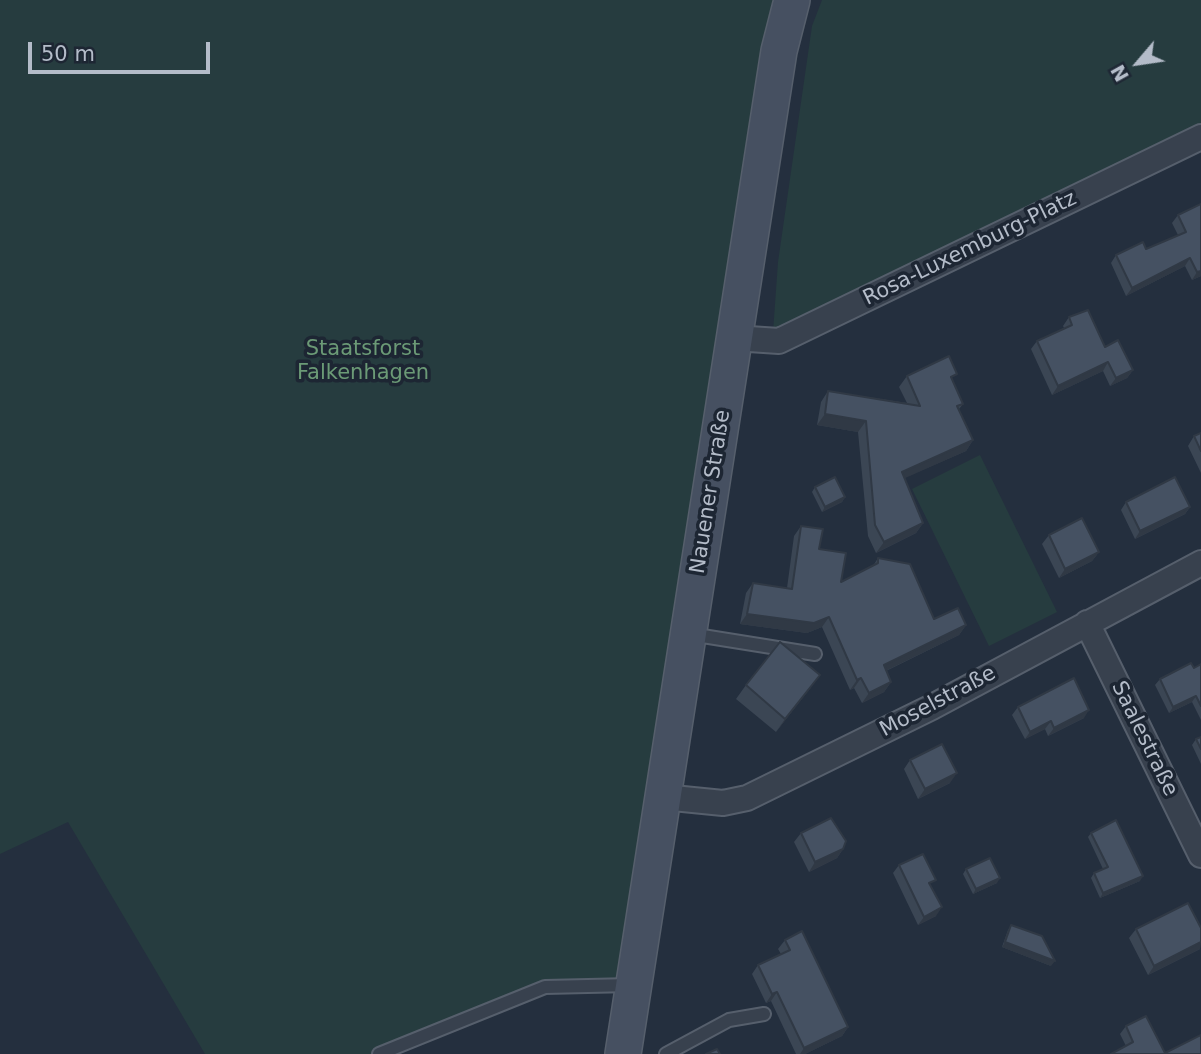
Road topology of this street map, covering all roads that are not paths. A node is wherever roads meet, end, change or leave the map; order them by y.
1 (792, 0) edge
2 (1201, 137) edge
3 (734, 338) junction
4 (1201, 563) edge
5 (1087, 623) junction
6 (689, 634) junction
7 (815, 654) dead end
8 (663, 797) junction
9 (1201, 855) edge
10 (635, 985) junction
11 (764, 1014) dead end
12 (379, 1054) edge
13 (624, 1054) edge
14 (666, 1054) edge

1 - 3 main road, Nauener Straße
2 - 3 street, Rosa-Luxemburg-Platz
3 - 6 main road, Nauener Straße
4 - 5 street, Moselstraße
5 - 8 street, Moselstraße
5 - 9 street, Saalestraße
6 - 7 lane
6 - 8 main road, Nauener Straße
8 - 10 main road, Nauener Straße
10 - 12 lane
10 - 13 main road, Nauener Straße
11 - 14 lane

